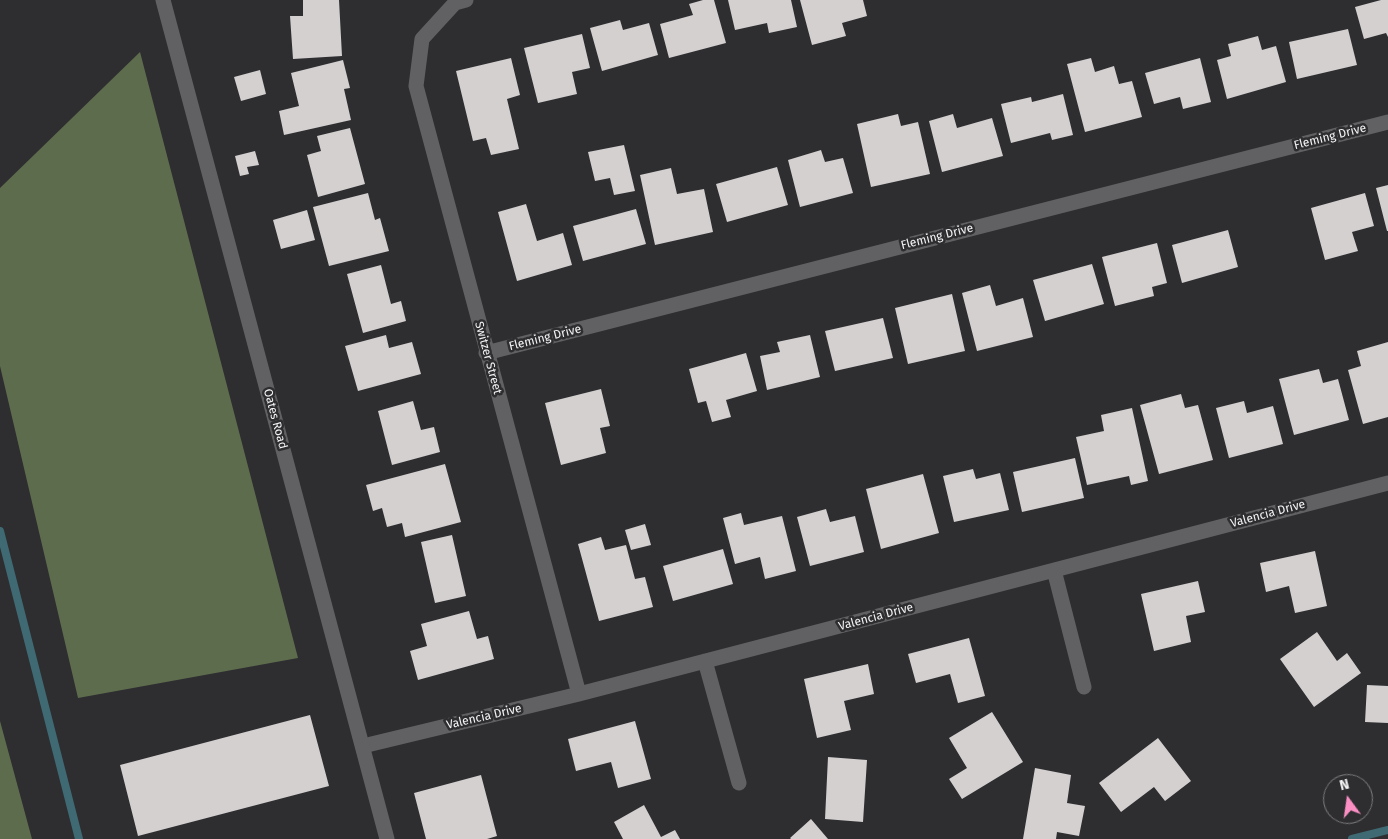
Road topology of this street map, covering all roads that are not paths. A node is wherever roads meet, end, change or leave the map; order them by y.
1 (164, 0) edge
2 (466, 0) edge
3 (1388, 122) edge
4 (486, 353) junction
5 (1388, 483) edge
6 (1054, 570) junction
7 (705, 662) junction
8 (1084, 688) dead end
9 (579, 694) junction
10 (363, 746) junction
11 (739, 783) dead end
12 (387, 839) edge

1 - 10 street, Oates Road
2 - 4 street, Switzer Street
3 - 4 street, Fleming Drive
4 - 9 street, Switzer Street
5 - 6 street, Valencia Drive
6 - 7 street, Valencia Drive
6 - 8 street
7 - 9 street, Valencia Drive
7 - 11 street
9 - 10 street, Valencia Drive
10 - 12 street, Oates Road

